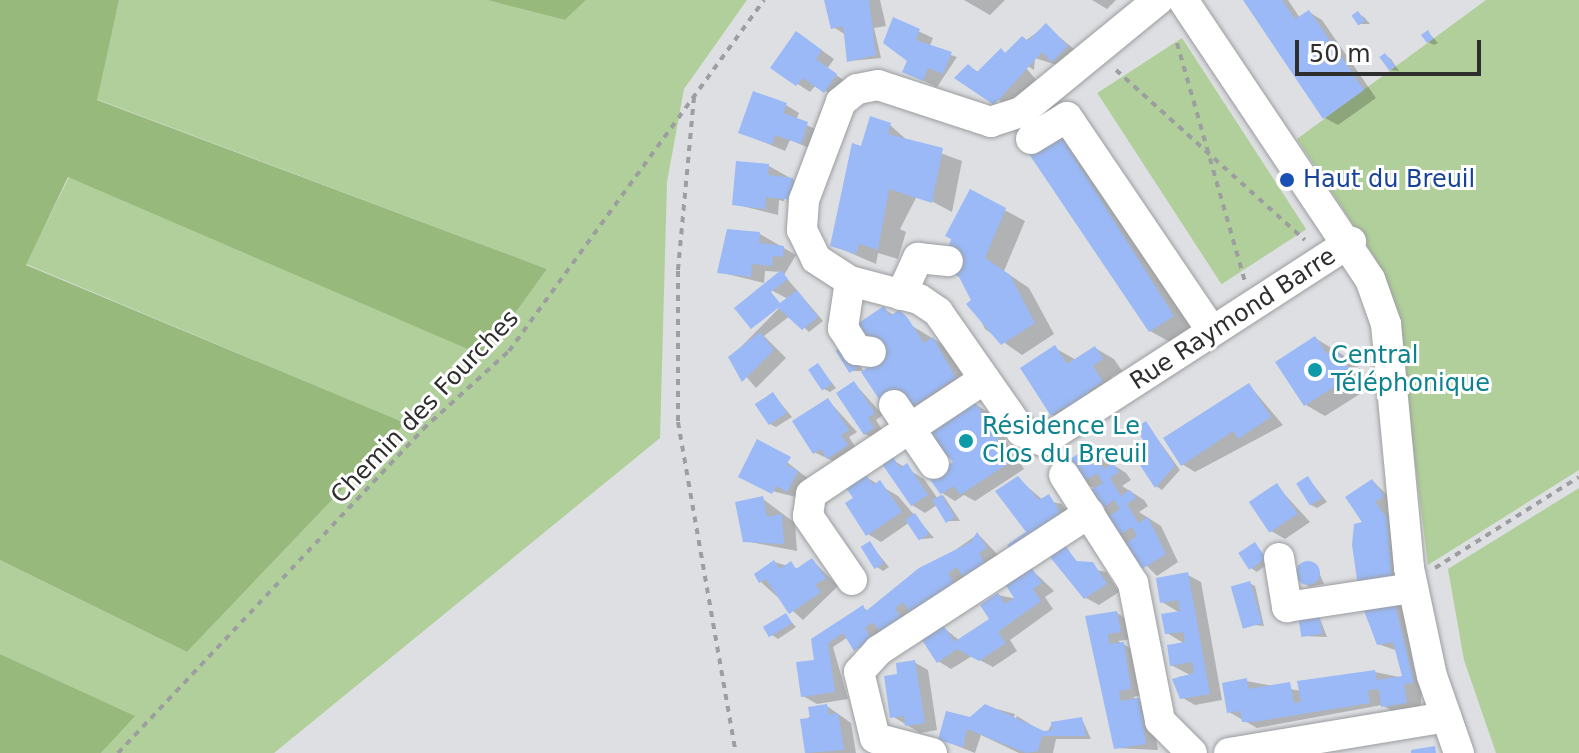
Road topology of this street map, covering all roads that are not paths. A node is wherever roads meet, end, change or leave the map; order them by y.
1 (1158, 0) edge
2 (1178, 14) edge
3 (1031, 139) dead end
4 (1351, 242) junction
5 (948, 261) dead end
6 (850, 281) junction
7 (901, 295) junction
8 (1212, 331) junction
9 (871, 352) dead end
10 (984, 379) junction
11 (902, 417) junction
12 (934, 464) dead end
13 (1064, 475) dead end
14 (1089, 513) junction
15 (1279, 558) dead end
16 (1411, 578) junction
17 (852, 580) dead end
18 (1446, 717) junction
19 (1307, 747) edge
20 (1177, 751) edge
21 (932, 753) edge
22 (1229, 753) edge
23 (1459, 753) edge

1 - 6 street
2 - 4 street
3 - 8 street
4 - 8 street, Rue Raymond Barre
4 - 16 street
5 - 7 street
6 - 7 street
6 - 9 street
7 - 10 street
8 - 10 street, Rue Raymond Barre
10 - 11 street
11 - 12 street
11 - 17 street
13 - 14 street
14 - 20 street
14 - 21 street
15 - 16 street
16 - 18 street
18 - 19 street
18 - 23 street
19 - 22 street

